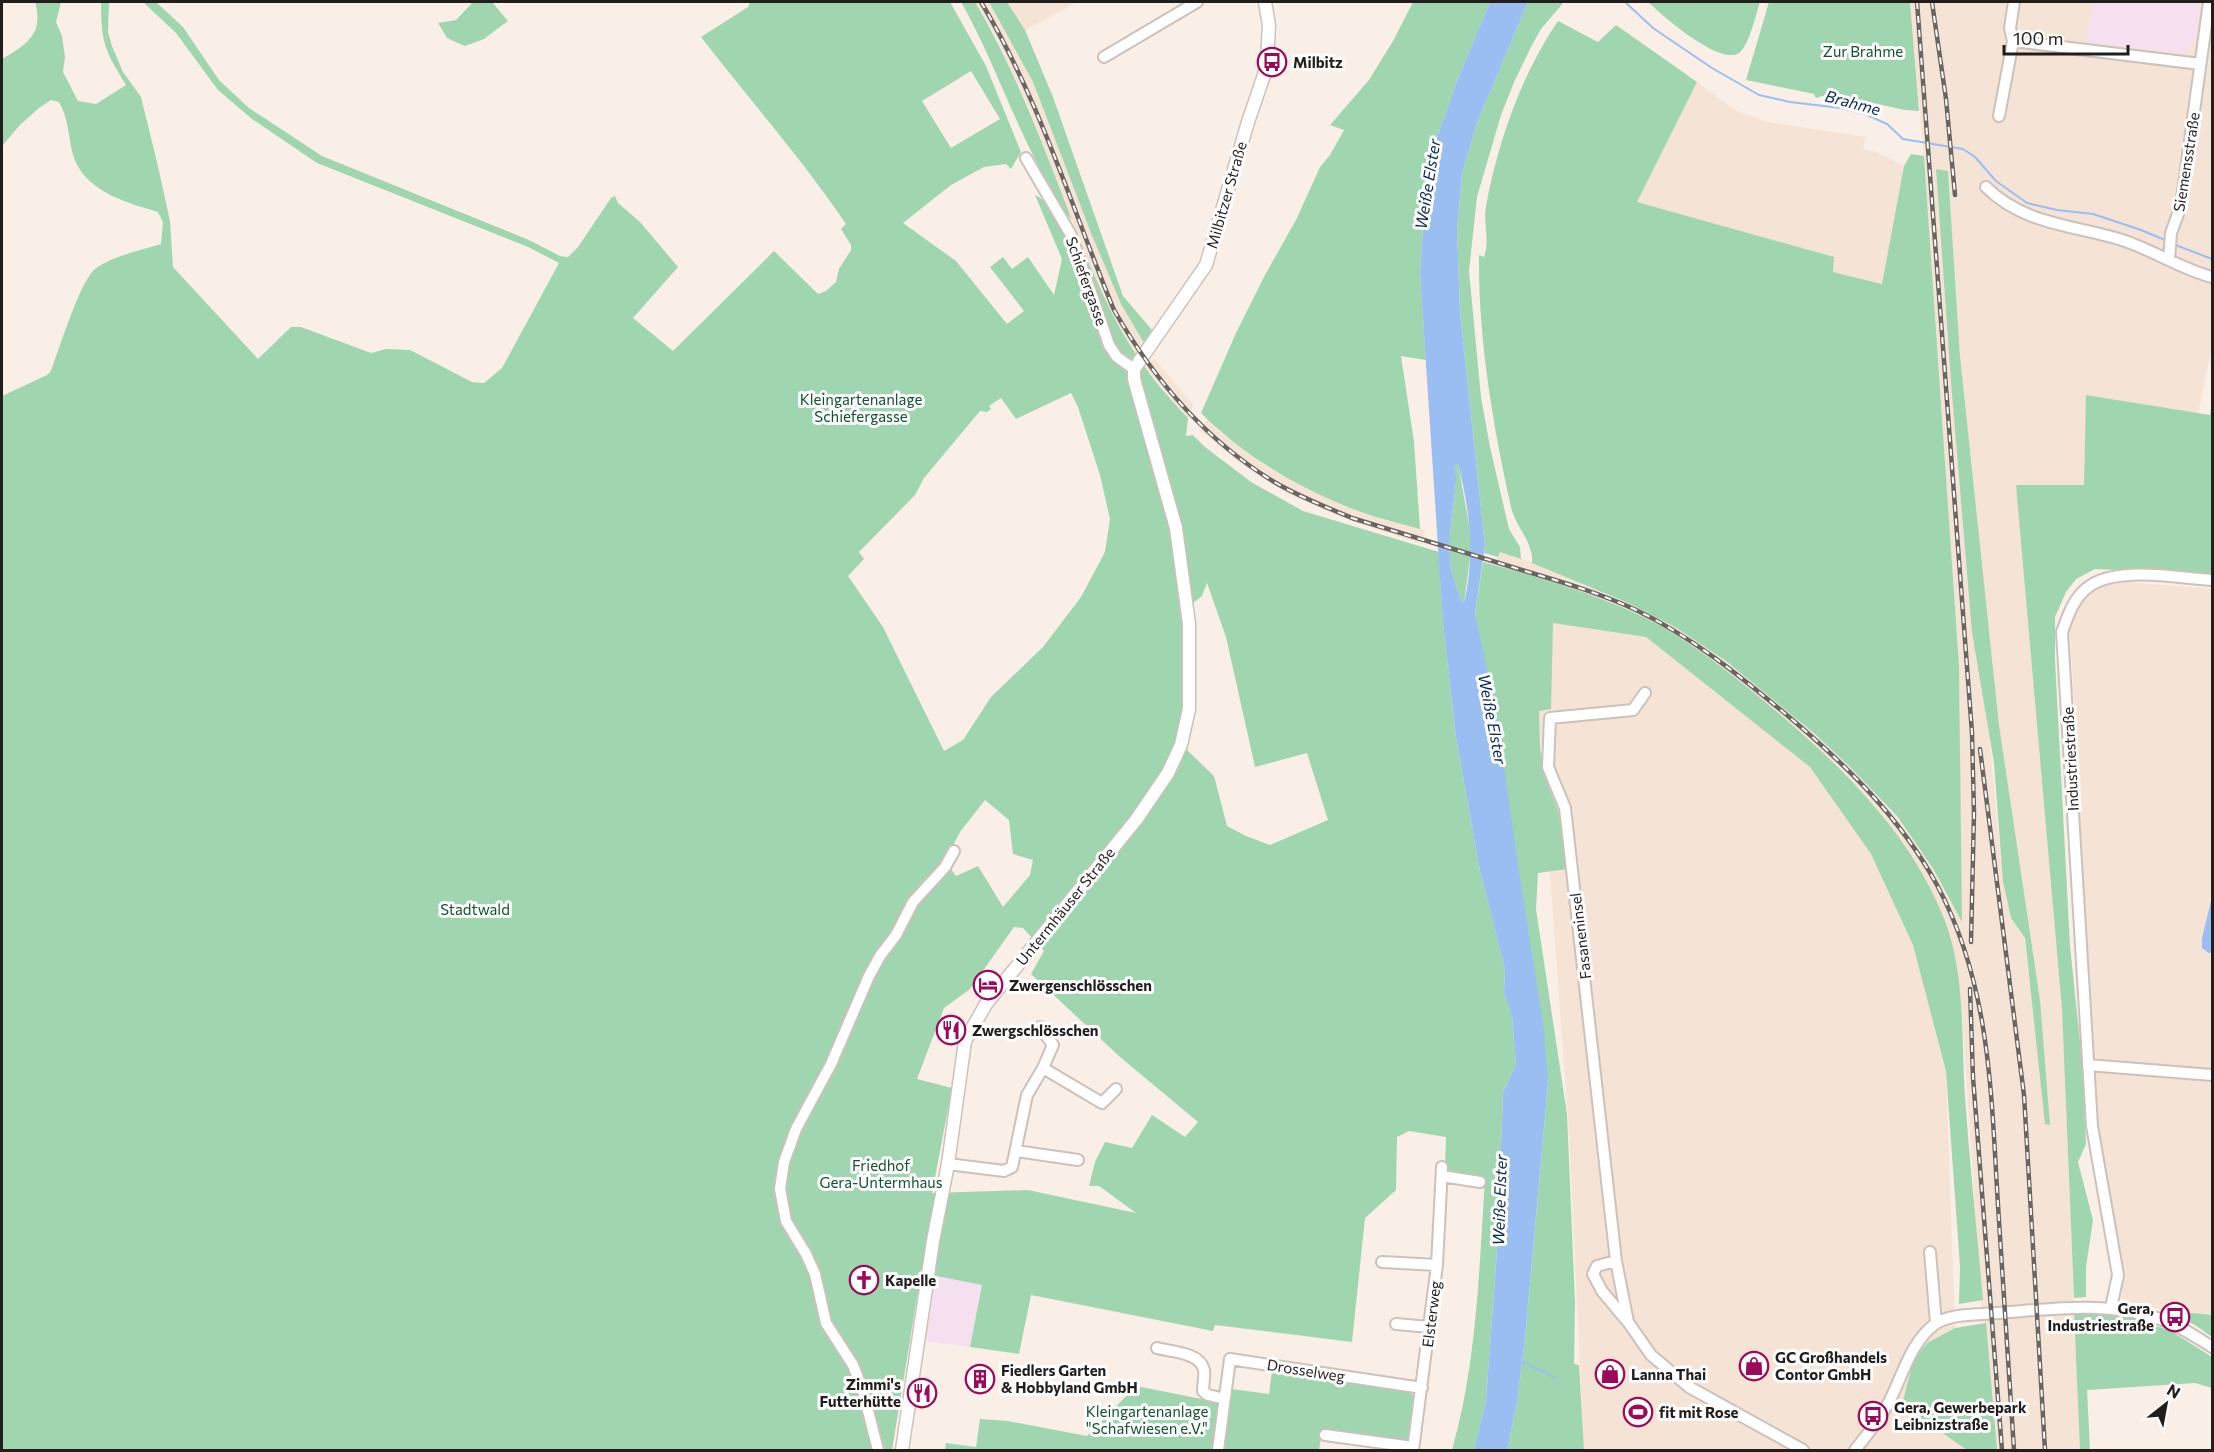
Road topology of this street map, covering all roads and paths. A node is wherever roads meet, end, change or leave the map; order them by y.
1 (1197, 2) edge
2 (1265, 2) edge
3 (2014, 2) edge
4 (2209, 2) edge
5 (2013, 41) junction
6 (1104, 57) dead end
7 (2200, 64) junction
8 (1999, 117) dead end
9 (1026, 158) dead end
10 (1986, 187) dead end
11 (2168, 256) junction
12 (2212, 277) edge
13 (1134, 369) junction
14 (2212, 580) edge
15 (1645, 693) dead end
16 (954, 851) dead end
17 (1040, 1027) dead end
18 (2088, 1065) junction
19 (1043, 1068) junction
20 (2212, 1075) edge
21 (1116, 1089) dead end
22 (1016, 1151) junction
23 (1078, 1160) dead end
24 (948, 1164) junction
25 (1480, 1182) dead end
26 (1930, 1251) dead end
27 (1616, 1261) junction
28 (1383, 1262) dead end
29 (1437, 1265) junction
30 (2111, 1308) junction
31 (1628, 1322) junction
32 (1936, 1323) junction
33 (1396, 1324) dead end
34 (1430, 1327) junction
35 (2212, 1347) edge
36 (1156, 1348) dead end
37 (1422, 1388) junction
38 (1225, 1399) junction
39 (1324, 1435) dead end
40 (1413, 1449) edge
41 (878, 1450) edge
42 (902, 1450) edge
43 (1218, 1450) edge
44 (1803, 1450) edge
45 (1855, 1450) edge

1 - 6 street
2 - 13 main road, Milbitzer Straße
3 - 5 street
4 - 7 street, Siemensstraße
5 - 7 street
5 - 8 street
7 - 11 street, Siemensstraße
9 - 13 street, Schiefergasse
10 - 11 street
11 - 12 street
13 - 24 main road, Untermhäuser Straße
14 - 18 street, Industriestraße
15 - 27 street, Fasaneninsel
16 - 41 street
17 - 19 street
18 - 20 street
18 - 30 street, Industriestraße
19 - 21 street
19 - 22 street
22 - 23 street
22 - 24 street
24 - 42 main road, Untermhäuser Straße
25 - 29 street, Elsterweg
26 - 32 street
27 - 31 street, Fasaneninsel
27 - 31 street, Fasaneninsel
28 - 29 street
29 - 34 street, Elsterweg
30 - 32 street
30 - 35 street
31 - 44 street, Fasaneninsel
32 - 45 street
33 - 34 street
34 - 37 street, Elsterweg
36 - 38 street
37 - 38 street, Drosselweg
37 - 40 street, Elsterweg
38 - 43 street, Drosselweg
39 - 40 street

